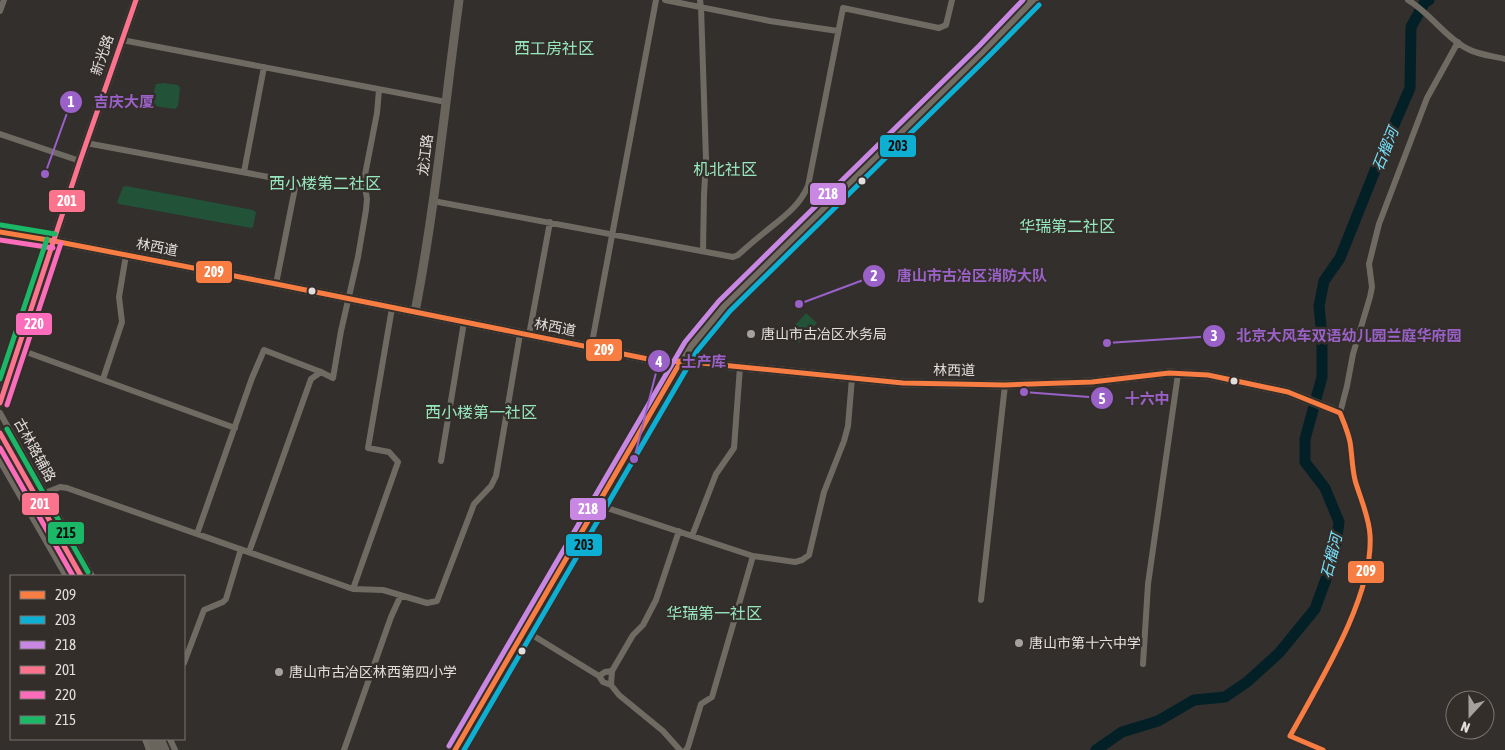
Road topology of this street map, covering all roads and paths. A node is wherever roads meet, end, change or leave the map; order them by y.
1 (4, 0) edge
2 (136, 0) edge
3 (459, 0) edge
4 (656, 0) edge
5 (665, 0) edge
6 (952, 0) edge
7 (1034, 0) edge
8 (1408, 0) edge
9 (701, 4) edge
10 (0, 11) edge
11 (838, 31) junction
12 (122, 40) junction
13 (1458, 42) junction
14 (1505, 58) edge
15 (264, 67) junction
16 (379, 90) junction
17 (446, 102) junction
18 (0, 134) edge
19 (86, 143) junction
20 (80, 161) junction
21 (244, 172) junction
22 (433, 200) junction
23 (550, 222) junction
24 (0, 232) edge
25 (612, 234) junction
26 (54, 241) junction
27 (703, 251) junction
28 (126, 255) junction
29 (276, 284) junction
30 (349, 299) junction
31 (392, 308) junction
32 (414, 312) junction
33 (464, 322) junction
34 (524, 334) junction
35 (591, 348) junction
36 (18, 349) junction
37 (681, 361) junction
38 (740, 367) junction
39 (321, 372) junction
40 (1178, 374) junction
41 (852, 378) junction
42 (103, 379) junction
43 (1005, 385) junction
44 (0, 403) edge
45 (1337, 412) junction
46 (0, 413) edge
47 (235, 428) junction
48 (0, 433) edge
49 (0, 444) edge
50 (0, 461) edge
51 (441, 461) dead end
52 (45, 493) junction
53 (598, 505) junction
54 (679, 531) junction
55 (197, 534) junction
56 (692, 536) junction
57 (241, 549) junction
58 (249, 552) junction
59 (753, 556) junction
60 (65, 575) edge
61 (71, 575) edge
62 (80, 575) edge
63 (91, 575) edge
64 (353, 588) junction
65 (400, 595) junction
66 (981, 600) dead end
67 (524, 630) junction
68 (185, 660) edge
69 (1143, 664) dead end
70 (612, 671) junction
71 (599, 676) junction
72 (611, 685) junction
73 (344, 750) edge
74 (455, 750) edge
75 (680, 750) edge
76 (686, 750) edge
77 (1323, 750) edge

1 - 10 street
2 - 12 main road, 新光路
3 - 17 main road, 龙江路
4 - 25 street
5 - 9 street
6 - 11 street
7 - 37 main road
8 - 13 street
9 - 11 street
9 - 27 street
11 - 27 street
12 - 15 street
12 - 19 main road, 新光路
13 - 14 street
13 - 45 street
15 - 16 street
15 - 21 street
16 - 17 street
16 - 30 street
17 - 22 main road, 龙江路
18 - 20 street
19 - 20 main road, 新光路
19 - 21 street
20 - 26 main road, 新光路
21 - 29 street
22 - 23 street
22 - 32 main road, 龙江路
23 - 25 street
23 - 34 street
24 - 26 main road, 林西道
25 - 27 street
25 - 35 street
26 - 28 main road, 林西道
26 - 36 main road, 新光路
28 - 29 main road, 林西道
28 - 42 street
29 - 30 main road, 林西道
30 - 31 main road, 林西道
30 - 39 street
31 - 32 main road, 林西道
31 - 64 street
32 - 33 main road, 林西道
33 - 34 main road, 林西道
33 - 51 street
34 - 35 main road, 林西道
34 - 65 street
35 - 37 main road, 林西道
36 - 42 street
36 - 44 main road, 新光路
37 - 38 main road, 林西道
37 - 53 main road
38 - 41 main road, 林西道
38 - 56 street
39 - 47 street
39 - 58 street
40 - 43 main road, 林西道
40 - 45 main road, 林西道
40 - 69 street
41 - 43 main road, 林西道
41 - 59 street
42 - 47 street
43 - 66 street
45 - 77 street
46 - 52 street, 古林路辅路
47 - 55 street
48 - 62 main road
49 - 61 main road
50 - 60 street
52 - 55 street
52 - 63 street, 古林路辅路
53 - 54 street
53 - 67 main road
54 - 56 street
54 - 70 street
55 - 57 street
56 - 59 street
57 - 58 street
57 - 68 street
58 - 64 street
59 - 76 street
64 - 65 street
65 - 73 street
67 - 71 street
67 - 74 main road
70 - 71 street
70 - 72 street
71 - 72 street
72 - 75 street

